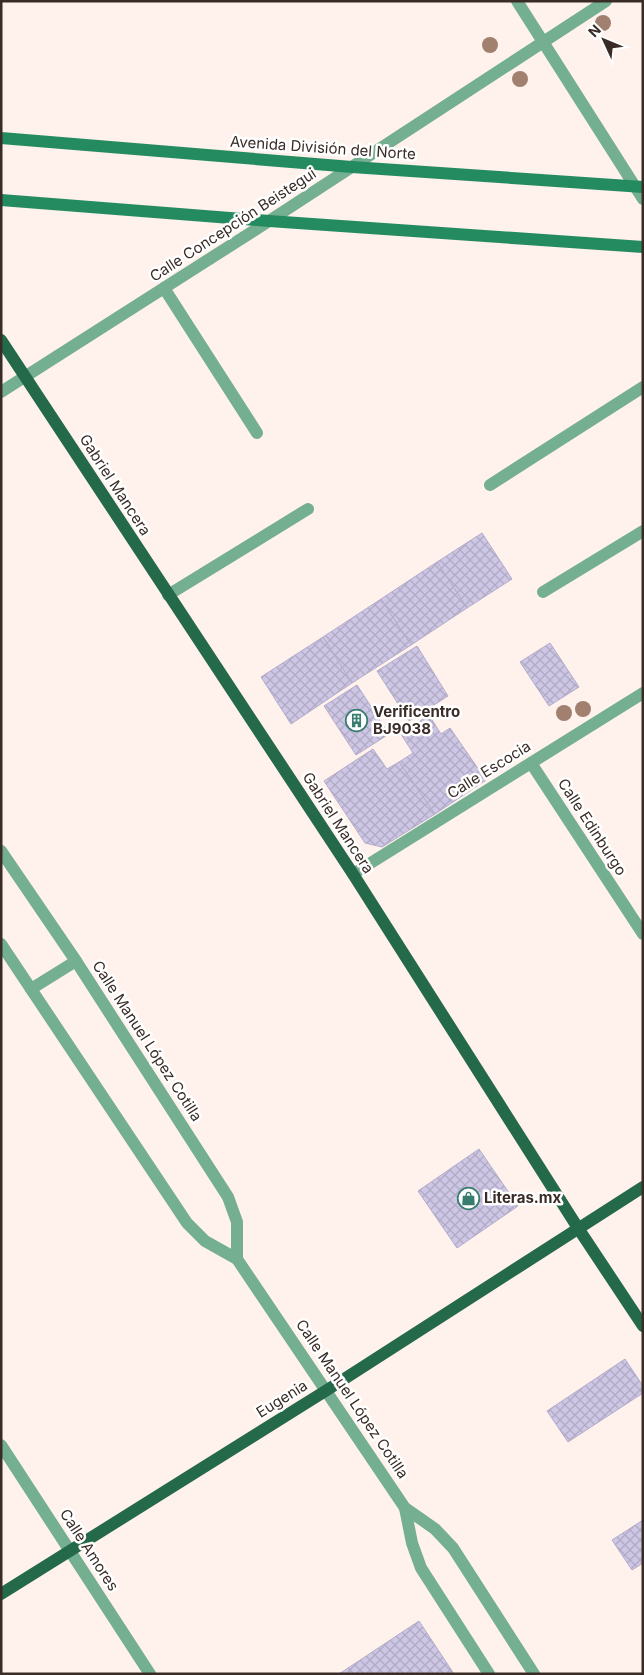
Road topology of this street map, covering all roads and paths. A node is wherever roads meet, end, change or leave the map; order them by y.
1 (517, 1) edge
2 (606, 1) edge
3 (543, 42) junction
4 (1, 138) edge
5 (352, 167) junction
6 (639, 186) edge
7 (643, 199) edge
8 (1, 200) edge
9 (269, 221) junction
10 (643, 247) edge
11 (164, 288) junction
12 (1, 340) edge
13 (24, 377) junction
14 (643, 387) edge
15 (1, 392) edge
16 (257, 433) dead end
17 (490, 485) dead end
18 (308, 509) dead end
19 (643, 531) edge
20 (543, 592) dead end
21 (168, 595) junction
22 (643, 693) edge
23 (531, 763) junction
24 (1, 851) edge
25 (353, 874) junction
26 (643, 934) edge
27 (1, 944) edge
28 (76, 961) junction
29 (31, 989) junction
30 (643, 1186) edge
31 (578, 1228) junction
32 (237, 1259) junction
33 (643, 1326) edge
34 (327, 1390) junction
35 (1, 1445) edge
36 (405, 1508) junction
37 (70, 1550) junction
38 (1, 1594) edge
39 (150, 1674) edge
40 (490, 1674) edge
41 (534, 1674) edge

1 - 3 street
2 - 3 street, Calle Concepción Beistegui
3 - 5 street, Calle Concepción Beistegui
3 - 6 street
4 - 5 main road, Avenida División del Norte
5 - 6 main road, Avenida División del Norte
5 - 9 street, Calle Concepción Beistegui
6 - 7 street
8 - 9 main road
9 - 10 main road
9 - 11 street, Calle Concepción Beistegui
11 - 13 street, Calle Concepción Beistegui
11 - 16 street
12 - 13 main road, Gabriel Mancera
13 - 15 street, Calle Concepción Beistegui
13 - 21 main road, Gabriel Mancera
14 - 17 street
18 - 21 street
19 - 20 street
21 - 25 main road, Gabriel Mancera
22 - 23 street, Calle Escocia
23 - 25 street, Calle Escocia
23 - 26 street, Calle Edinburgo
24 - 28 street, Calle Manuel López Cotilla
25 - 31 main road, Gabriel Mancera
27 - 29 street, Calle Manuel López Cotilla
28 - 29 street
28 - 32 street, Calle Manuel López Cotilla
29 - 32 street, Calle Manuel López Cotilla
30 - 31 main road, Eugenia
31 - 33 main road, Gabriel Mancera
31 - 34 main road, Eugenia
32 - 34 street, Calle Manuel López Cotilla
34 - 36 street, Calle Manuel López Cotilla
34 - 37 main road, Eugenia
35 - 37 street, Calle Amores
36 - 40 street, Calle Manuel López Cotilla
36 - 41 street, Calle Manuel López Cotilla
37 - 38 main road, Eugenia
37 - 39 street, Calle Amores

